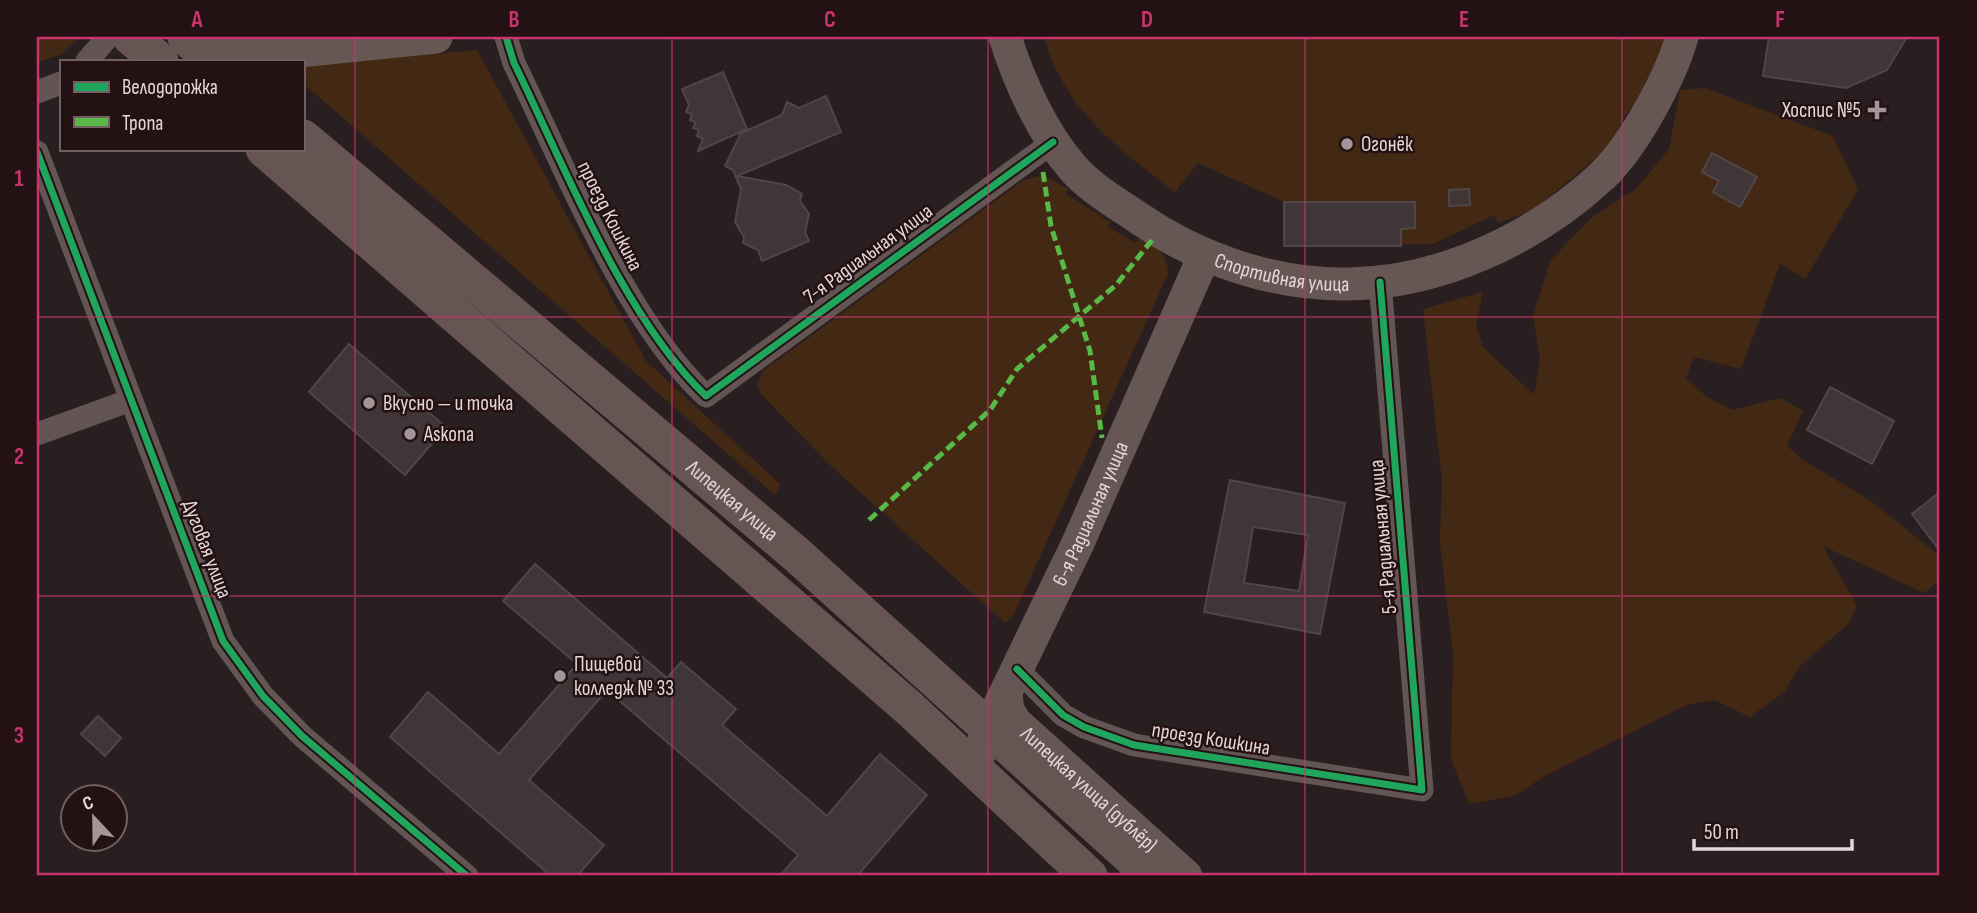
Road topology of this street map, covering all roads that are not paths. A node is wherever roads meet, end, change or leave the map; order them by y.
1 (108, 37) edge
2 (131, 37) edge
3 (436, 37) edge
4 (506, 37) edge
5 (1005, 37) edge
6 (1682, 37) edge
7 (199, 49) edge
8 (294, 56) edge
9 (88, 60) edge
10 (159, 60) edge
11 (60, 83) edge
12 (37, 92) edge
13 (304, 139) edge
14 (1053, 142) junction
15 (265, 150) edge
16 (37, 152) edge
17 (1204, 256) junction
18 (1380, 282) junction
19 (706, 396) joint
20 (131, 400) junction
21 (37, 434) edge
22 (1011, 682) junction
23 (989, 727) junction
24 (974, 768) junction
25 (1422, 790) joint
26 (1111, 837) junction
27 (1087, 875) edge
28 (467, 876) edge
29 (1152, 876) edge
30 (1172, 876) edge
31 (1186, 876) edge

1 - 9 street
2 - 10 main road
3 - 8 main road
4 - 19 street, проезд Кошкина
5 - 14 main road, Спортивная улица
6 - 18 main road, Спортивная улица
7 - 8 main road
11 - 12 street
13 - 23 main road, Липецкая улица
14 - 17 main road, Спортивная улица
14 - 19 street, 7-я Радиальная улица
15 - 24 main road, Липецкая улица
16 - 20 street, Дуговая улица
17 - 18 main road, Спортивная улица
17 - 22 main road, 6-я Радиальная улица
18 - 25 street, 5-я Радиальная улица
20 - 21 street
20 - 28 street, Дуговая улица
22 - 23 main road, 6-я Радиальная улица
22 - 25 street, проезд Кошкина
22 - 31 main road, Липецкая улица (дублёр)
23 - 24 main road, 6-я Радиальная улица
23 - 26 main road, Липецкая улица
24 - 27 main road, Липецкая улица
26 - 29 main road, Липецкая улица
26 - 30 main road, Липецкая улица (дублёр)

